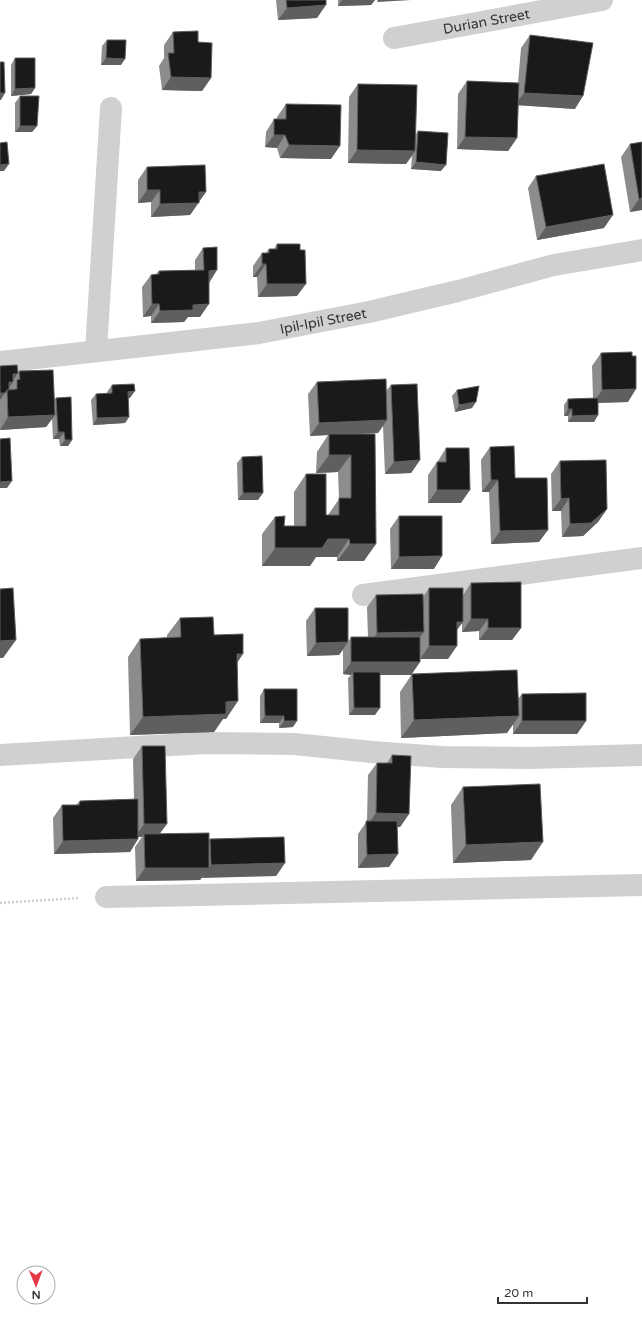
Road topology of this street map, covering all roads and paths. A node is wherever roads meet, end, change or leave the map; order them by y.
1 (602, 0) edge
2 (394, 38) dead end
3 (111, 108) dead end
4 (642, 250) edge
5 (96, 351) junction
6 (0, 362) edge
7 (642, 558) edge
8 (363, 595) dead end
9 (0, 755) edge
10 (642, 756) edge
11 (642, 885) edge
12 (106, 897) joint
13 (0, 903) edge

1 - 2 street, Durian Street
3 - 5 street
4 - 5 street, Ipil-Ipil Street
5 - 6 street, Ipil-Ipil Street
7 - 8 street
9 - 10 street
11 - 12 street
12 - 13 path

